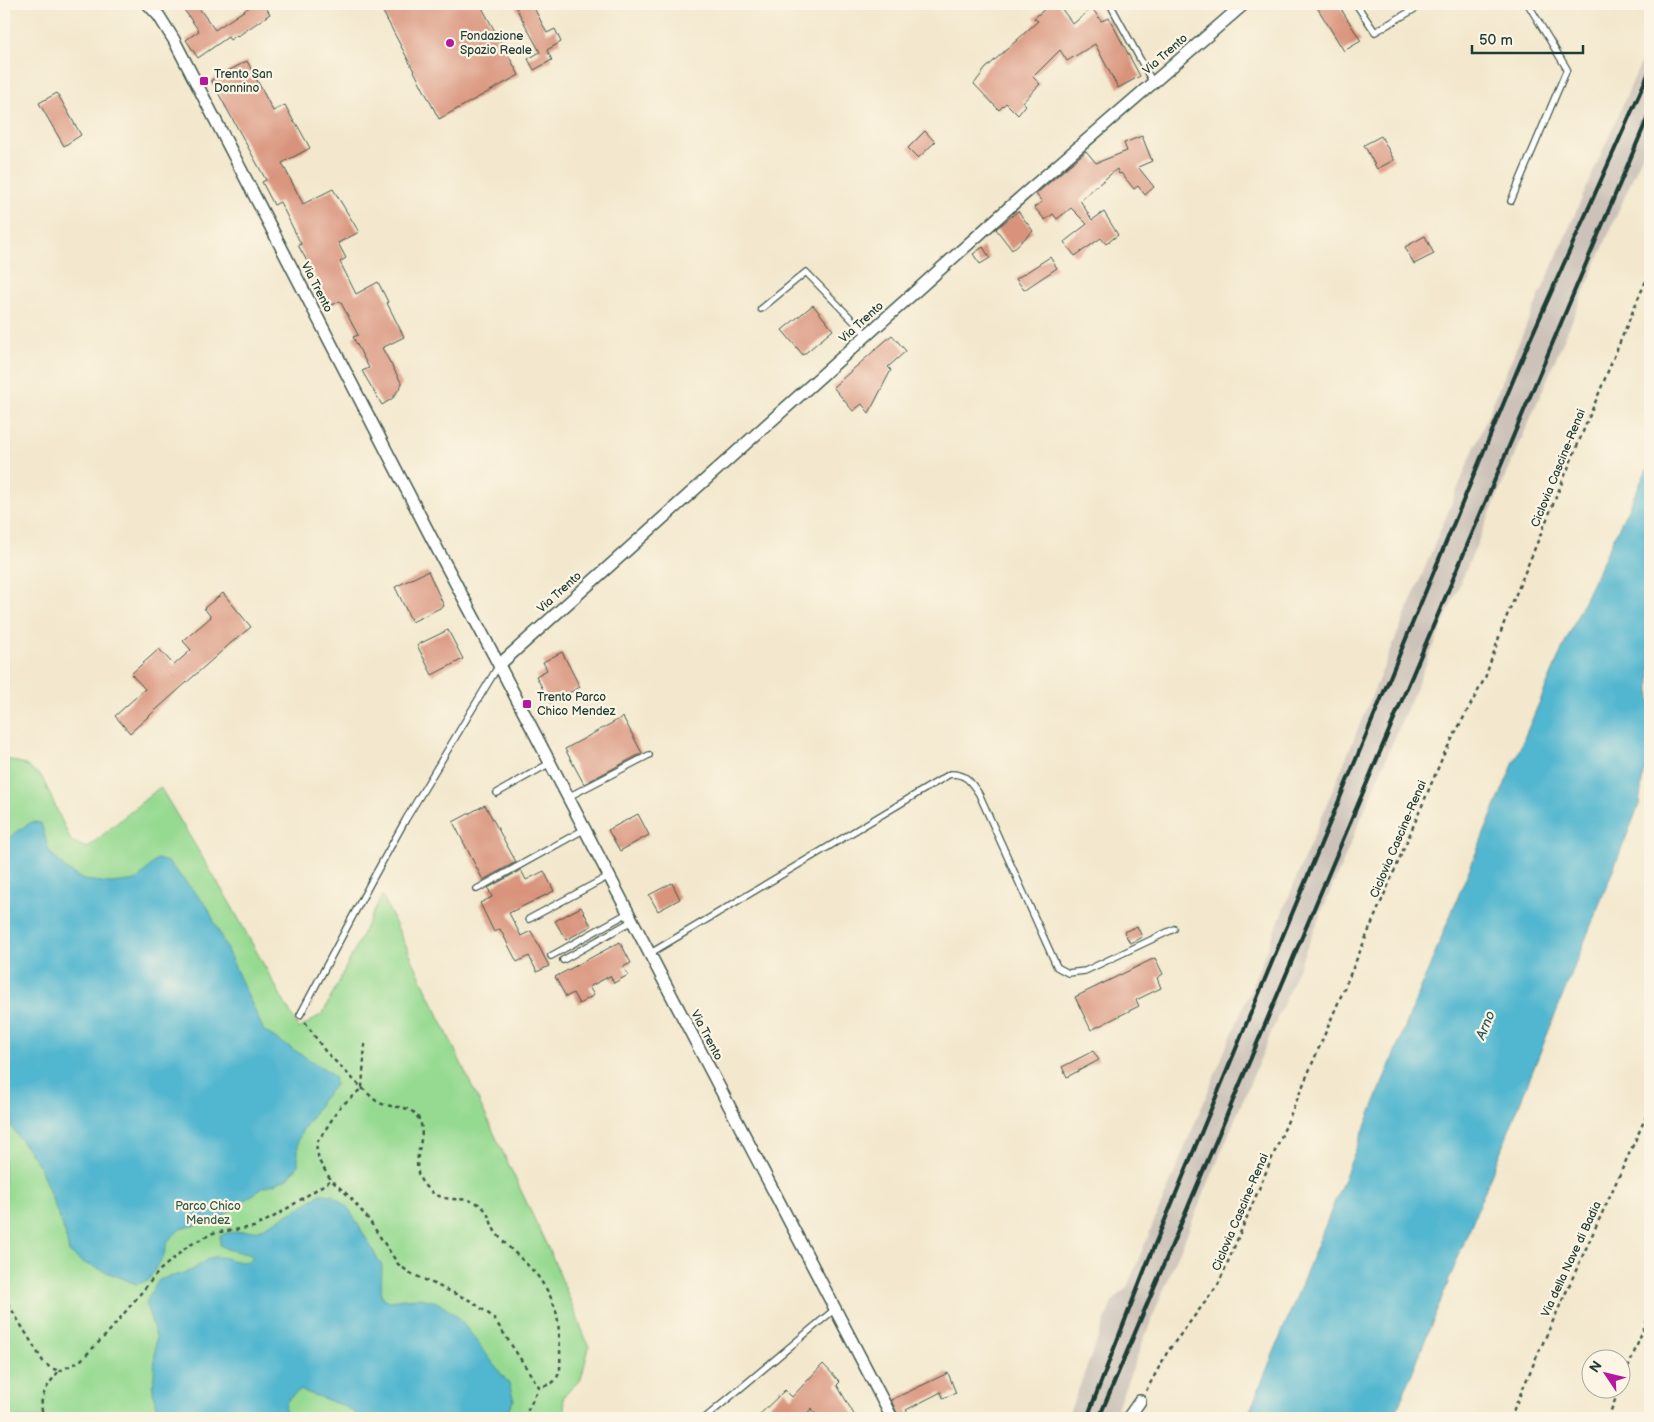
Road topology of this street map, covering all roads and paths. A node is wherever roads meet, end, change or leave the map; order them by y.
1 (148, 4) edge
2 (1110, 4) edge
3 (1244, 4) edge
4 (1356, 4) edge
5 (1528, 4) edge
6 (1419, 5) edge
7 (1152, 83) junction
8 (1511, 201) dead end
9 (1650, 272) edge
10 (761, 309) dead end
11 (867, 335) junction
12 (499, 665) junction
13 (649, 755) dead end
14 (550, 763) junction
15 (497, 793) dead end
16 (568, 797) junction
17 (585, 829) junction
18 (609, 876) junction
19 (477, 889) dead end
20 (630, 917) junction
21 (528, 919) dead end
22 (1174, 929) dead end
23 (649, 954) junction
24 (551, 956) dead end
25 (563, 960) dead end
26 (300, 1015) joint
27 (365, 1044) dead end
28 (362, 1088) junction
29 (1650, 1108) edge
30 (331, 1180) junction
31 (4, 1297) edge
32 (835, 1309) junction
33 (1650, 1313) edge
34 (1632, 1358) edge
35 (59, 1371) junction
36 (539, 1387) junction
37 (1615, 1400) edge
38 (1140, 1401) joint
39 (45, 1418) edge
40 (524, 1418) edge
41 (705, 1418) edge
42 (892, 1418) edge
43 (1128, 1418) edge
44 (1510, 1418) edge
45 (1608, 1418) edge

1 - 12 street, Via Trento
2 - 7 lane
3 - 7 street, Via Trento
4 - 6 lane
5 - 8 lane
7 - 11 street, Via Trento
9 - 38 path, Ciclovia Cascine-Renai
10 - 11 lane
11 - 12 street, Via Trento
12 - 14 street, Via Trento
12 - 26 lane
13 - 16 lane
14 - 15 lane
14 - 16 street, Via Trento
16 - 17 street, Via Trento
17 - 18 street, Via Trento
17 - 19 lane
18 - 20 street, Via Trento
18 - 21 lane
20 - 23 street, Via Trento
20 - 24 lane
20 - 25 lane
22 - 23 lane
23 - 32 street, Via Trento
26 - 28 path
27 - 28 path
28 - 30 path
28 - 36 path
29 - 44 path, Via della Nave di Badia
30 - 35 path
30 - 36 path
31 - 35 path
32 - 41 lane
32 - 42 street, Via Trento
33 - 34 path
35 - 39 path
36 - 40 path
37 - 45 path
38 - 43 street

